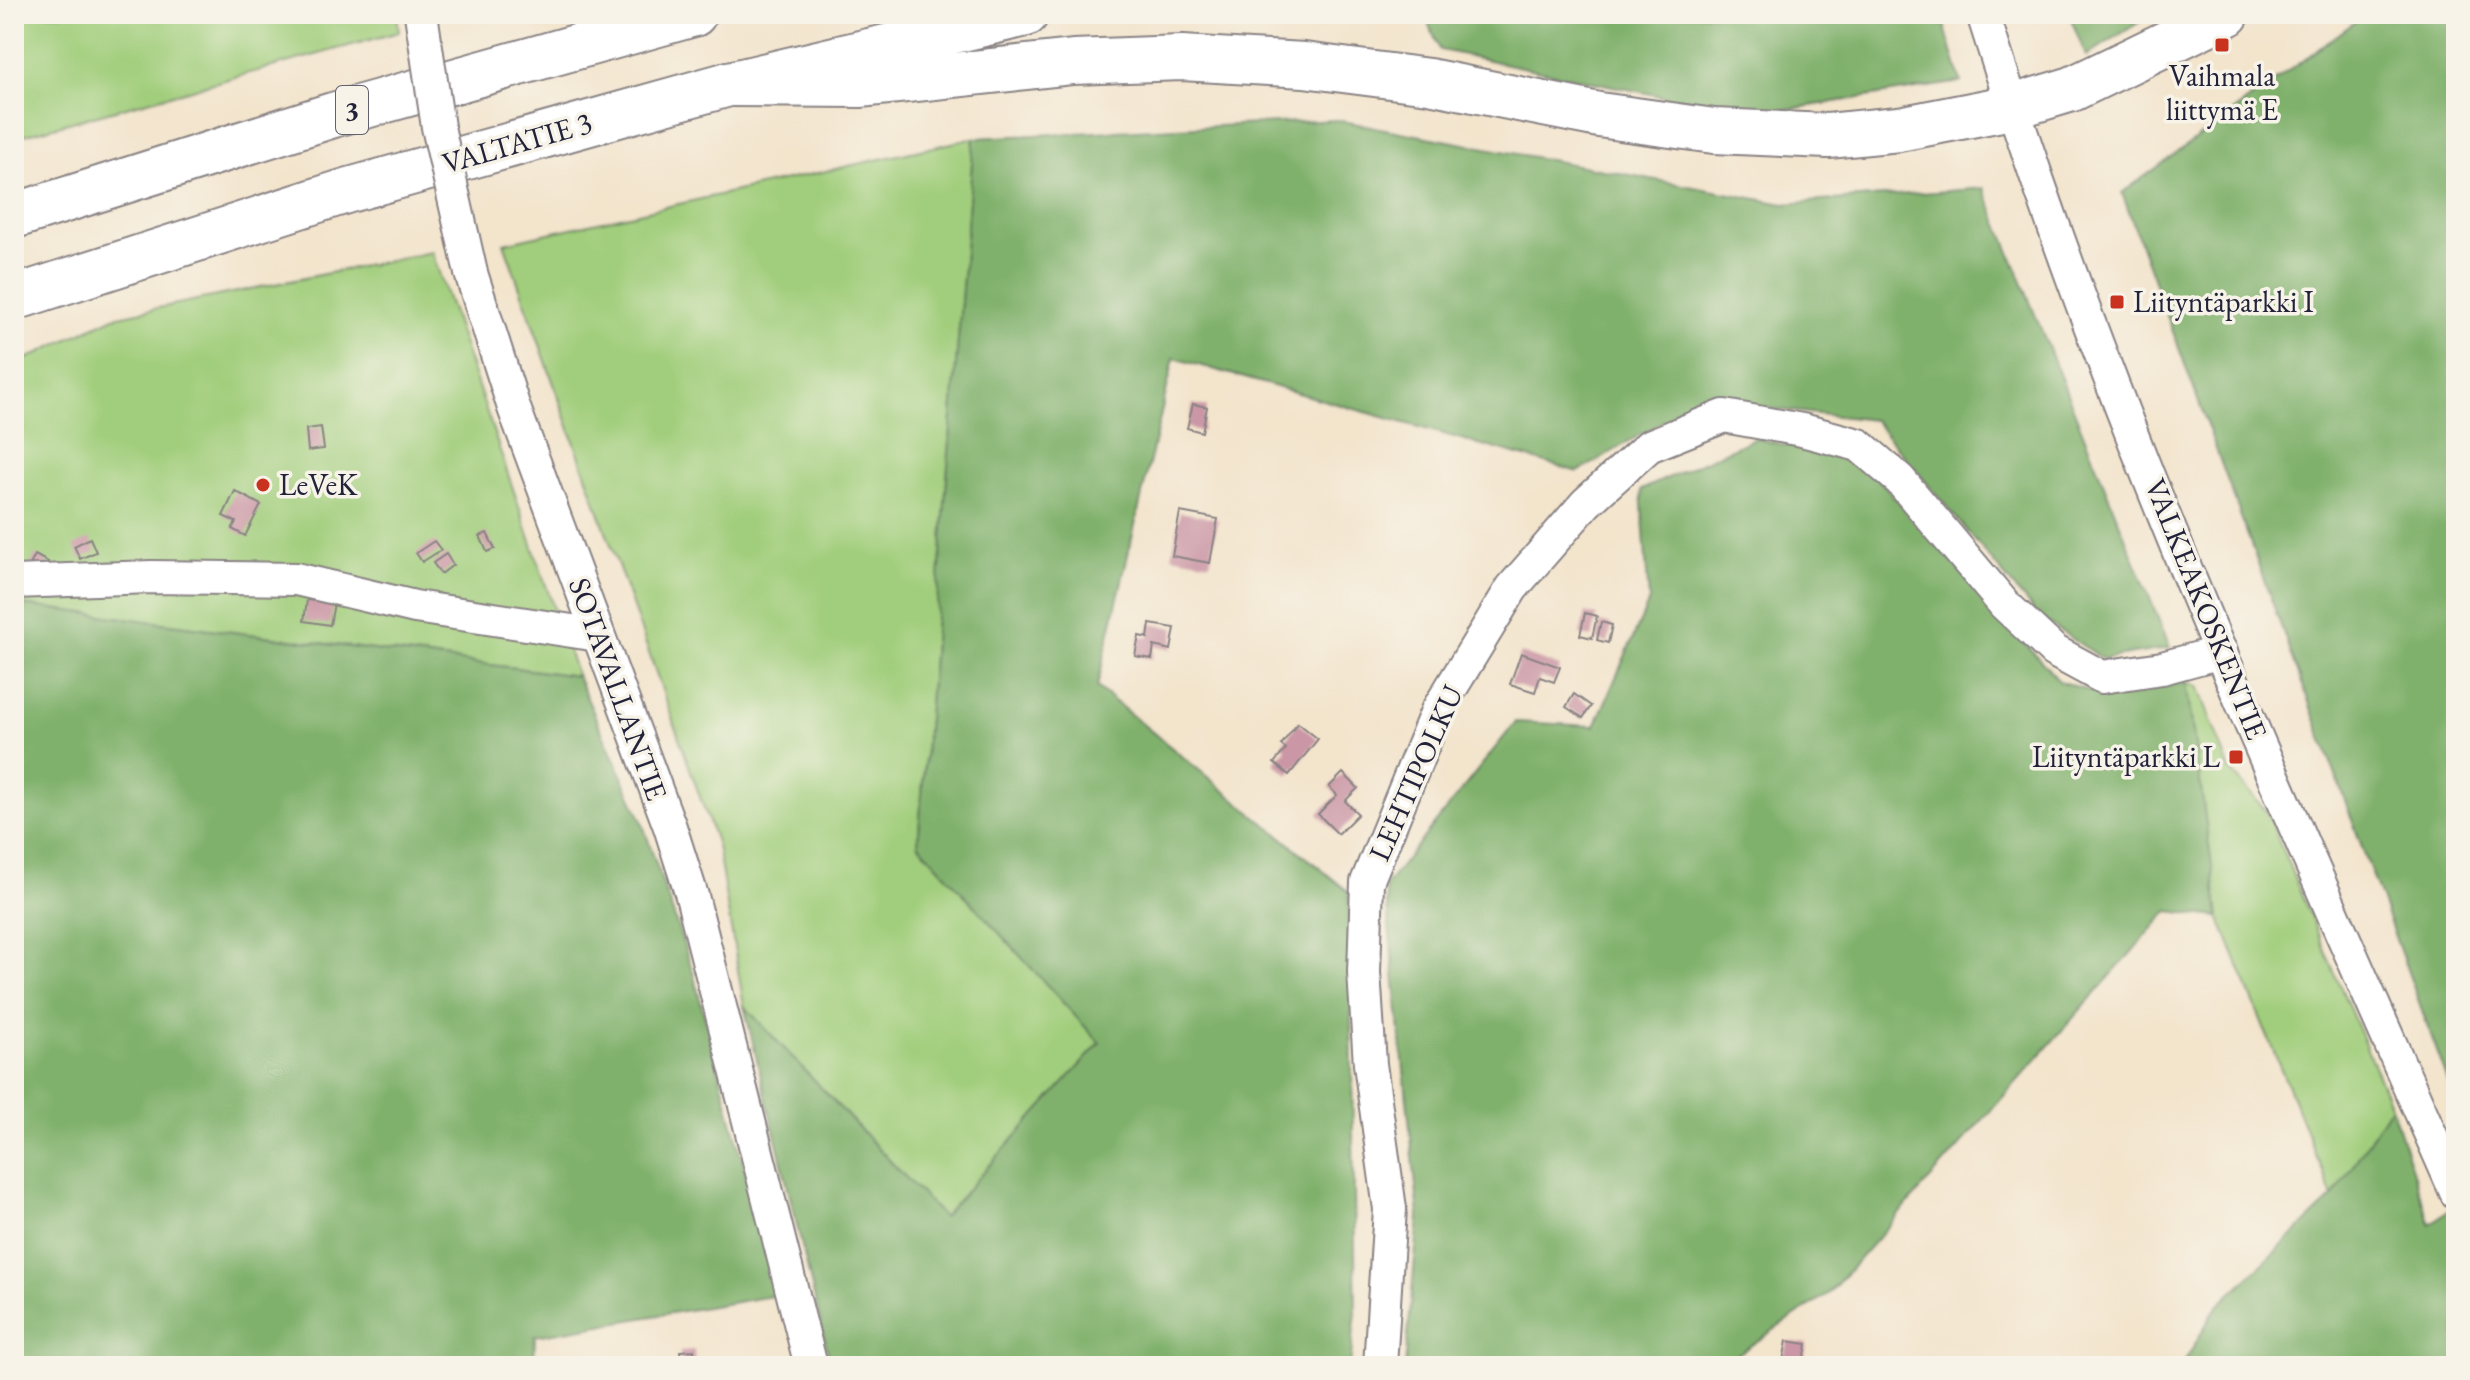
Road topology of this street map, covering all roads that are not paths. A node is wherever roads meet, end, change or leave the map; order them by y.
1 (421, 14) edge
2 (694, 14) edge
3 (1026, 14) edge
4 (1983, 14) edge
5 (2227, 14) edge
6 (729, 84) junction
7 (2012, 107) junction
8 (14, 216) edge
9 (14, 298) edge
10 (14, 582) edge
11 (598, 635) junction
12 (2221, 652) junction
13 (2455, 1185) edge
14 (811, 1366) edge
15 (1380, 1366) edge

1 - 11 street, SOTAVALLANTIE, bridge
2 - 8 highway, 3
3 - 6 highway, VALTATIE 3
4 - 7 street, VALKEAKOSKENTIE
5 - 7 highway
6 - 7 highway
6 - 9 highway, VALTATIE 3
7 - 12 street, VALKEAKOSKENTIE
10 - 11 street
11 - 14 street, SOTAVALLANTIE
12 - 13 street, VALKEAKOSKENTIE
12 - 15 street, LEHTIPOLKU

